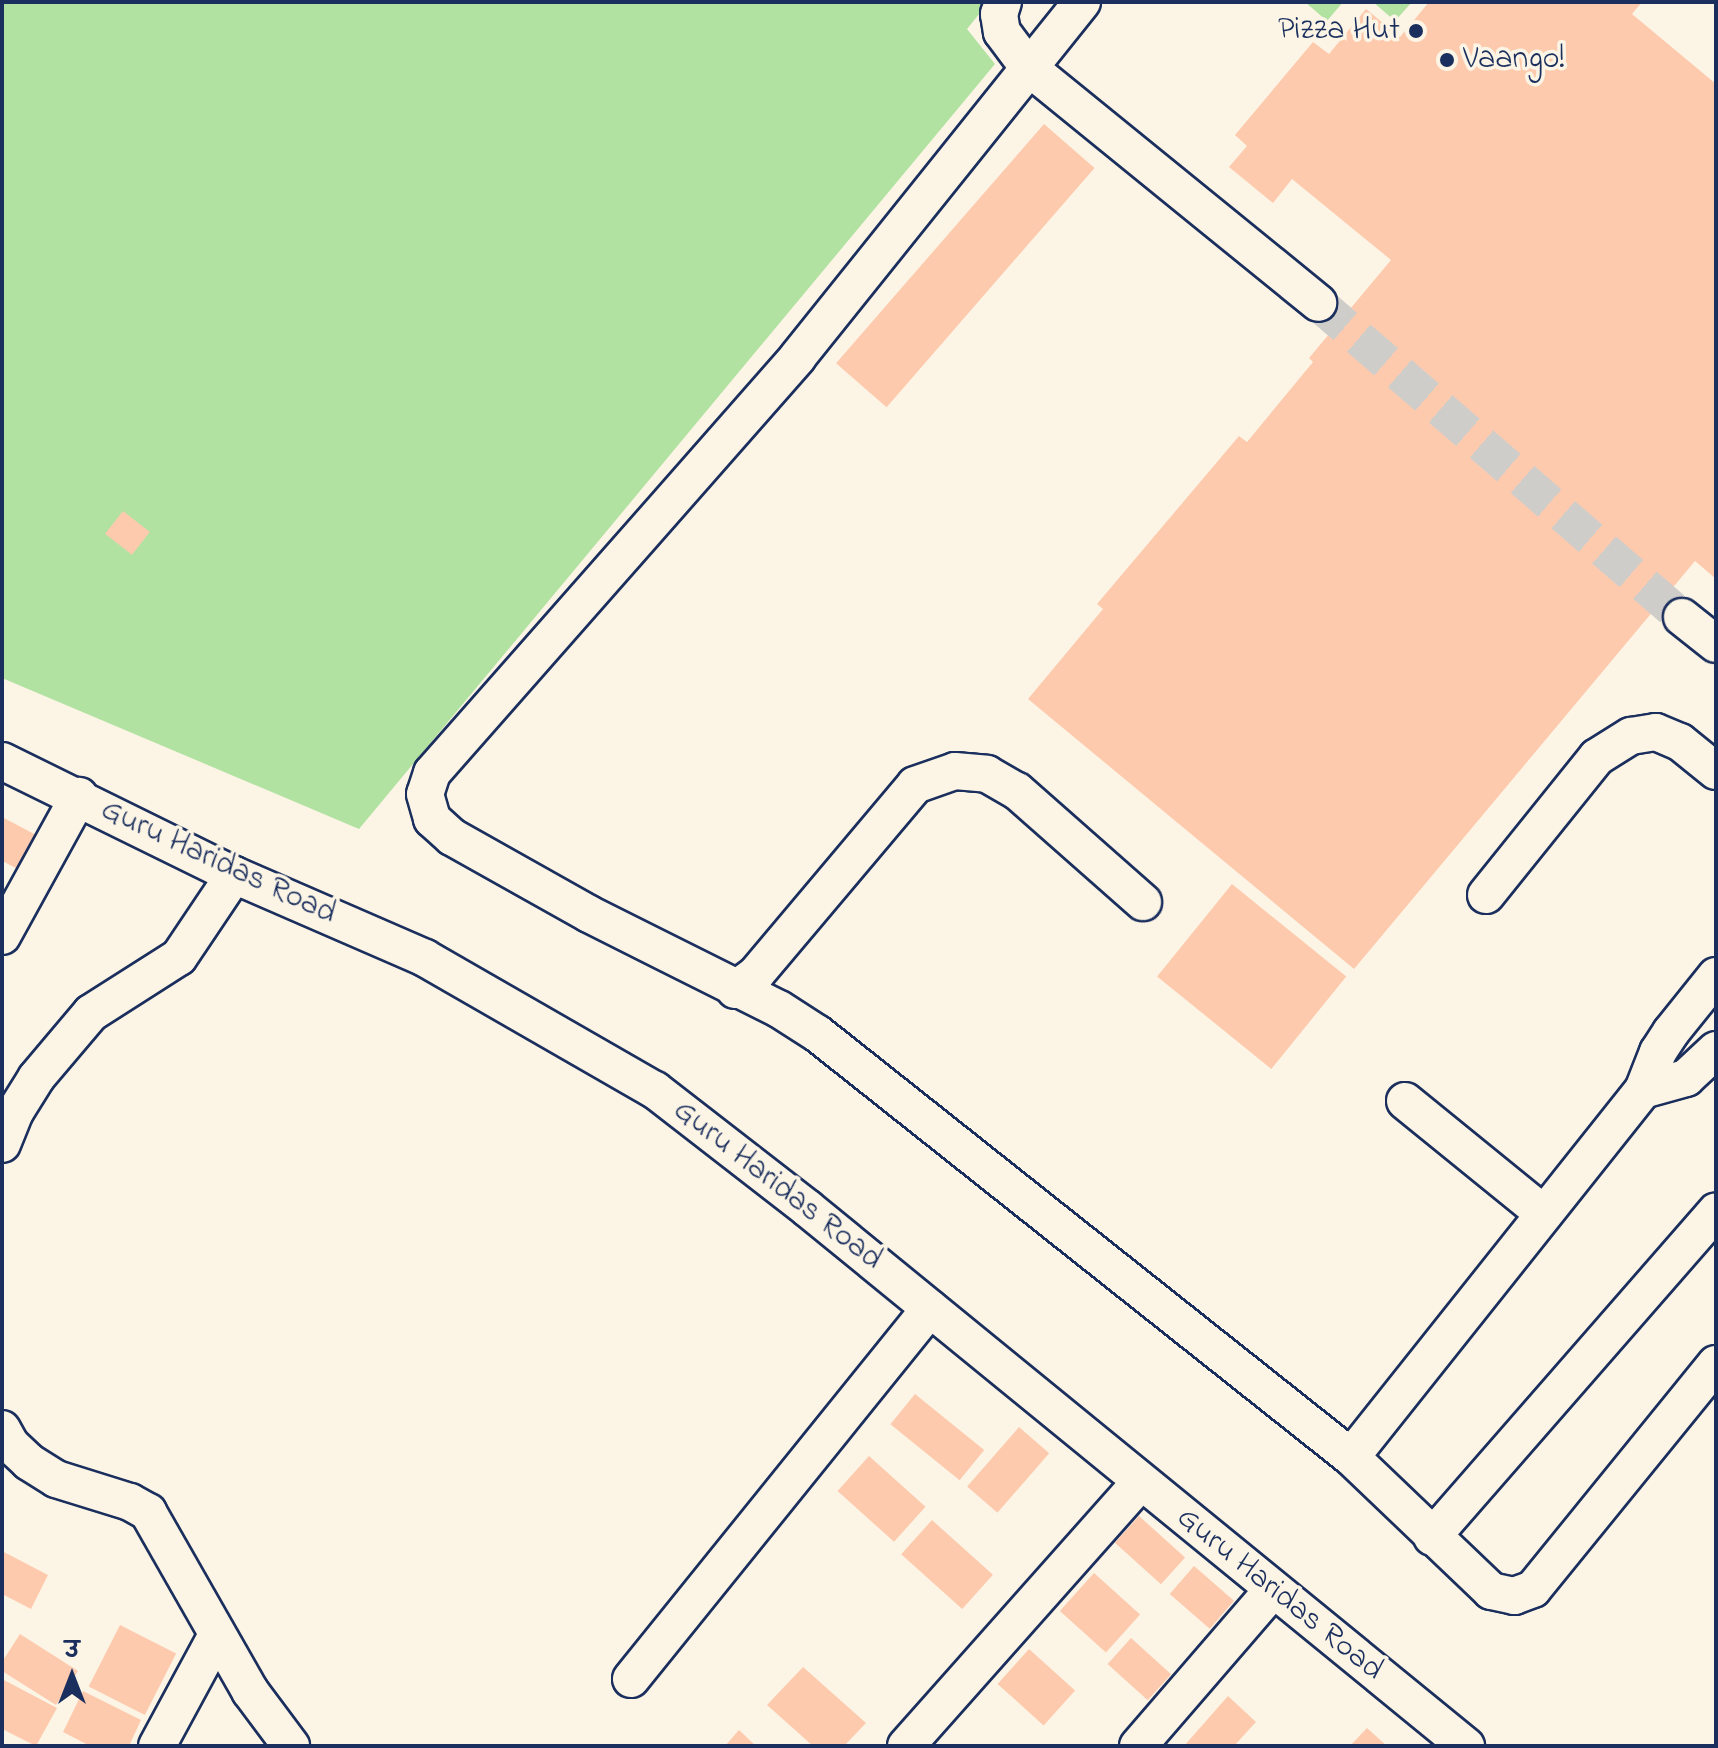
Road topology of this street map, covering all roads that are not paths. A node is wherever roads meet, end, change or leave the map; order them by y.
1 (1003, 2) edge
2 (1082, 2) edge
3 (1028, 67) junction
4 (1318, 303) tunnel mouth
5 (1682, 617) tunnel mouth
6 (1716, 644) edge
7 (2, 761) edge
8 (1716, 771) edge
9 (79, 796) junction
10 (234, 875) junction
11 (1486, 895) dead end
12 (1143, 902) dead end
13 (2, 936) edge
14 (1716, 976) edge
15 (735, 990) junction
16 (1716, 1050) edge
17 (1643, 1090) junction
18 (1405, 1101) dead end
19 (2, 1144) edge
20 (1716, 1212) edge
21 (1544, 1214) junction
22 (930, 1309) junction
23 (1716, 1364) edge
24 (2, 1429) edge
25 (1351, 1457) junction
26 (1140, 1482) junction
27 (1432, 1537) junction
28 (1272, 1591) junction
29 (217, 1635) junction
30 (631, 1679) dead end
31 (157, 1746) edge
32 (291, 1746) edge
33 (906, 1746) edge
34 (1138, 1746) edge
35 (1466, 1746) edge

1 - 3 street
2 - 3 street
3 - 4 street
3 - 15 street
5 - 6 street
7 - 9 street, Guru Haridas Road
8 - 11 street
9 - 10 street, Guru Haridas Road
9 - 13 street
10 - 19 street
10 - 22 street, Guru Haridas Road
12 - 15 street
14 - 17 street
15 - 25 street
16 - 17 street
17 - 21 street
18 - 21 street
20 - 27 street
21 - 25 street
22 - 26 street, Guru Haridas Road
22 - 30 street
23 - 27 street
24 - 29 street
25 - 27 street
26 - 28 street, Guru Haridas Road
26 - 33 street
28 - 34 street
28 - 35 street, Guru Haridas Road
29 - 31 street
29 - 32 street

